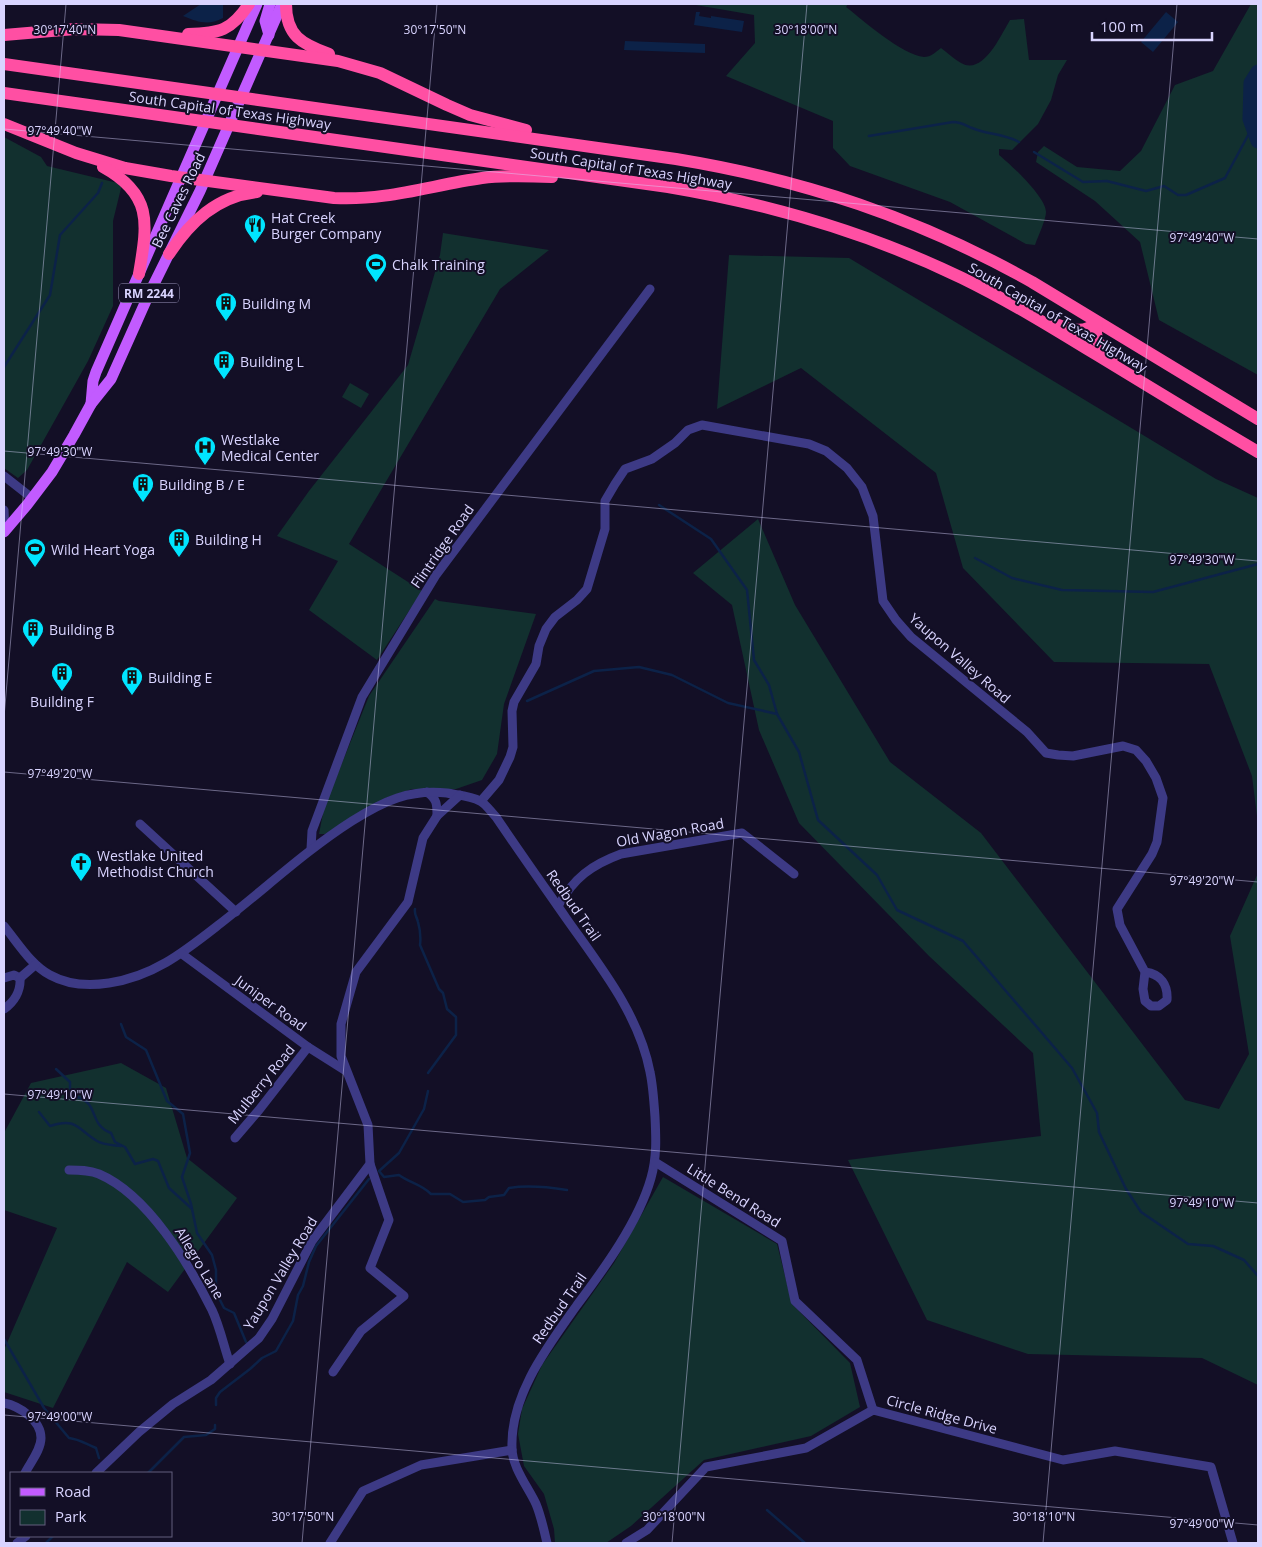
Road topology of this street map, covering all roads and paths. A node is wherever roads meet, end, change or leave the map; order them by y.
1 (249, 4) edge
2 (257, 4) edge
3 (270, 4) edge
4 (282, 4) edge
5 (286, 4) edge
6 (148, 34) junction
7 (268, 35) junction
8 (4, 36) edge
9 (238, 47) junction
10 (262, 50) junction
11 (4, 64) edge
12 (352, 64) junction
13 (4, 93) edge
14 (4, 124) edge
15 (621, 151) junction
16 (81, 155) junction
17 (181, 177) junction
18 (205, 180) junction
19 (655, 184) junction
20 (277, 190) junction
21 (169, 254) junction
22 (139, 274) junction
23 (650, 289) dead end
24 (1015, 306) junction
25 (1097, 322) junction
26 (1130, 375) junction
27 (91, 404) junction
28 (1258, 419) edge
29 (1258, 452) edge
30 (4, 476) edge
31 (32, 498) junction
32 (4, 510) edge
33 (4, 532) edge
34 (427, 792) junction
35 (460, 795) junction
36 (481, 801) junction
37 (437, 816) junction
38 (140, 824) dead end
39 (311, 849) junction
40 (794, 874) dead end
41 (558, 906) junction
42 (236, 912) junction
43 (4, 926) edge
44 (182, 954) junction
45 (35, 965) junction
46 (1145, 972) dead end
47 (4, 978) edge
48 (20, 978) junction
49 (4, 1009) edge
50 (308, 1047) junction
51 (346, 1070) junction
52 (235, 1138) dead end
53 (655, 1162) junction
54 (370, 1164) junction
55 (69, 1170) dead end
56 (230, 1364) junction
57 (332, 1372) dead end
58 (4, 1403) edge
59 (872, 1410) junction
60 (512, 1450) junction
61 (26, 1472) edge
62 (97, 1472) edge
63 (330, 1543) edge
64 (548, 1543) edge
65 (626, 1543) edge
66 (1233, 1543) edge

1 - 6 highway
2 - 9 main road, Bee Caves Road / RM 2244
3 - 7 main road
4 - 7 main road, Bee Caves Road / RM 2244
5 - 12 highway
6 - 8 highway
6 - 9 highway
7 - 10 main road, Bee Caves Road / RM 2244
9 - 10 highway
9 - 17 main road, Bee Caves Road / RM 2244
10 - 12 highway
10 - 18 main road, Bee Caves Road / RM 2244
11 - 15 highway, South Capital of Texas Highway
12 - 15 highway
13 - 19 highway, South Capital of Texas Highway
14 - 16 highway
15 - 25 highway, South Capital of Texas Highway
16 - 17 highway
16 - 22 highway
17 - 18 highway
17 - 22 main road, Bee Caves Road / RM 2244
18 - 20 highway
18 - 21 main road, Bee Caves Road / RM 2244
19 - 20 highway
19 - 24 highway, South Capital of Texas Highway
20 - 21 highway
21 - 27 main road, Bee Caves Road / RM 2244
22 - 27 main road, Bee Caves Road / RM 2244
23 - 39 street, Flintridge Road
24 - 25 highway
24 - 26 highway, South Capital of Texas Highway
25 - 26 highway
25 - 28 highway, South Capital of Texas Highway
26 - 29 highway, South Capital of Texas Highway
27 - 31 main road, Bee Caves Road / RM 2244
30 - 31 street
31 - 33 main road, Bee Caves Road / RM 2244
32 - 33 street
34 - 35 street
34 - 37 street
34 - 39 street
35 - 36 street
35 - 37 street
36 - 41 street, Redbud Trail
36 - 46 street, Yaupon Valley Road
37 - 51 street
38 - 42 street
39 - 42 street
40 - 41 street, Old Wagon Road
41 - 53 street, Redbud Trail
42 - 44 street
43 - 45 street
44 - 45 street
44 - 50 street, Juniper Road
45 - 48 street
47 - 48 street
48 - 49 street
50 - 51 street, Juniper Road
50 - 52 street, Mulberry Road
51 - 54 street
53 - 59 street, Little Bend Road
53 - 60 street, Redbud Trail
54 - 56 street, Yaupon Valley Road
54 - 57 street
55 - 56 street, Allegro Lane
56 - 62 street, Yaupon Valley Road
58 - 61 street
59 - 65 street, Circle Ridge Drive
59 - 66 street, Circle Ridge Drive
60 - 63 street
60 - 64 street, Redbud Trail

